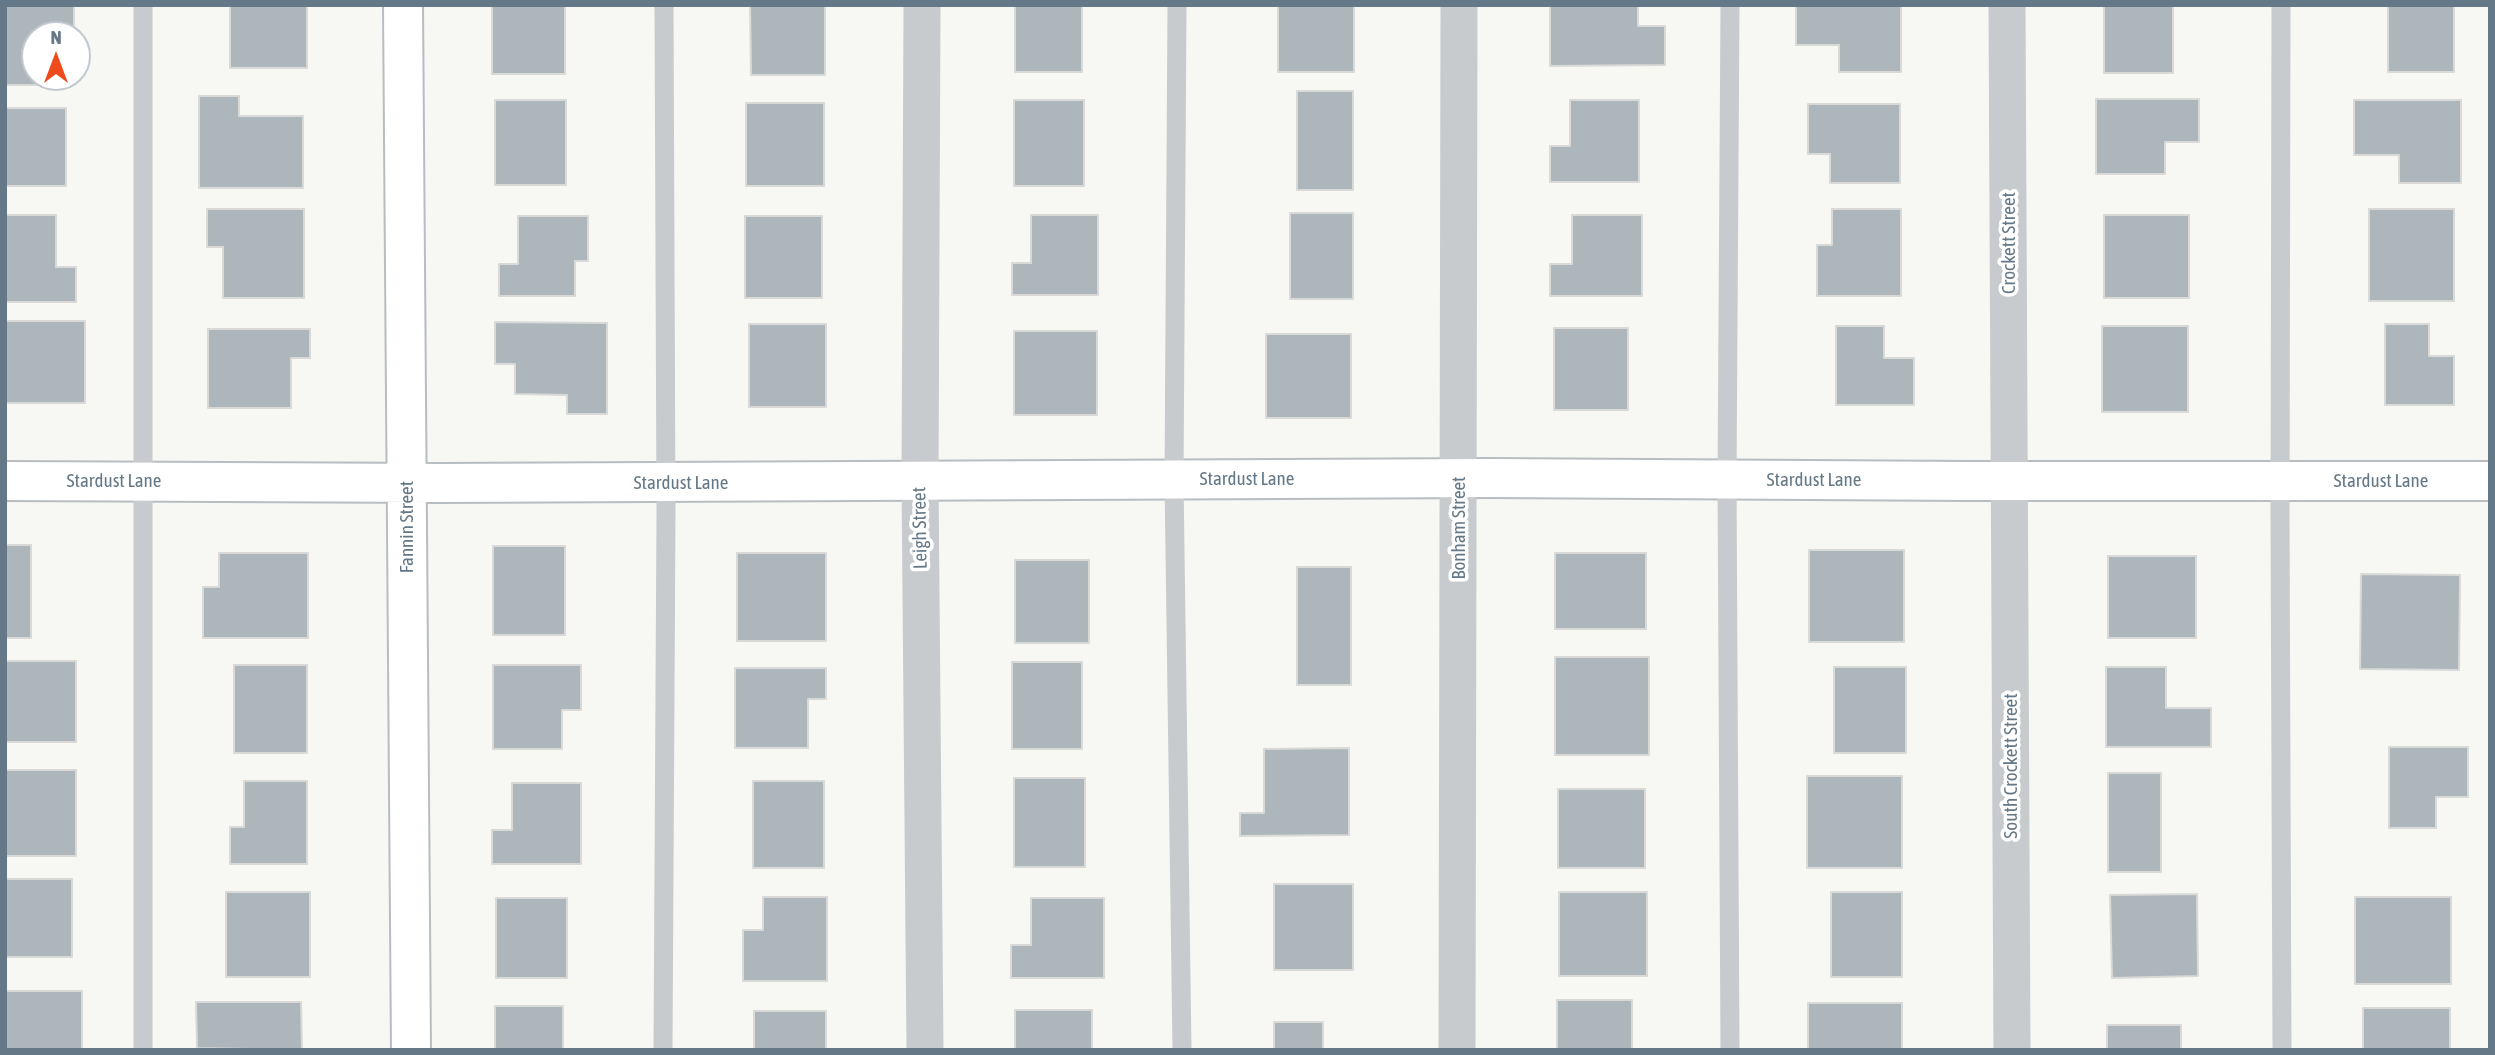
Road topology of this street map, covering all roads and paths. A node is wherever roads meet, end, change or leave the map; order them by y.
1 (143, 5) edge
2 (403, 5) edge
3 (664, 5) edge
4 (922, 5) edge
5 (1177, 5) edge
6 (1459, 5) edge
7 (1730, 5) edge
8 (2007, 5) edge
9 (2281, 5) edge
10 (1459, 478) junction
11 (1174, 480) junction
12 (1727, 480) junction
13 (5, 481) edge
14 (144, 481) junction
15 (920, 481) junction
16 (2010, 481) junction
17 (2280, 481) junction
18 (2490, 481) edge
19 (407, 483) junction
20 (666, 483) junction
21 (143, 1050) edge
22 (411, 1050) edge
23 (663, 1050) edge
24 (925, 1050) edge
25 (1182, 1050) edge
26 (1457, 1050) edge
27 (1730, 1050) edge
28 (2012, 1050) edge
29 (2282, 1050) edge

1 - 14 lane
2 - 19 street, Fannin Street
3 - 20 lane
4 - 15 street, Leigh Street
5 - 11 lane
6 - 10 street, Bonham Street
7 - 12 lane
8 - 16 street, Crockett Street
9 - 17 lane
10 - 11 street, Stardust Lane
10 - 12 street, Stardust Lane
10 - 26 street, Bonham Street
11 - 15 street, Stardust Lane
11 - 25 lane
12 - 16 street, Stardust Lane
12 - 27 lane
13 - 14 street, Stardust Lane
14 - 19 street, Stardust Lane
14 - 21 lane
15 - 20 street, Stardust Lane
15 - 24 street, Leigh Street
16 - 17 street, Stardust Lane
16 - 28 street, South Crockett Street
17 - 18 street, Stardust Lane
17 - 29 lane
19 - 20 street, Stardust Lane
19 - 22 street, Fannin Street
20 - 23 lane

